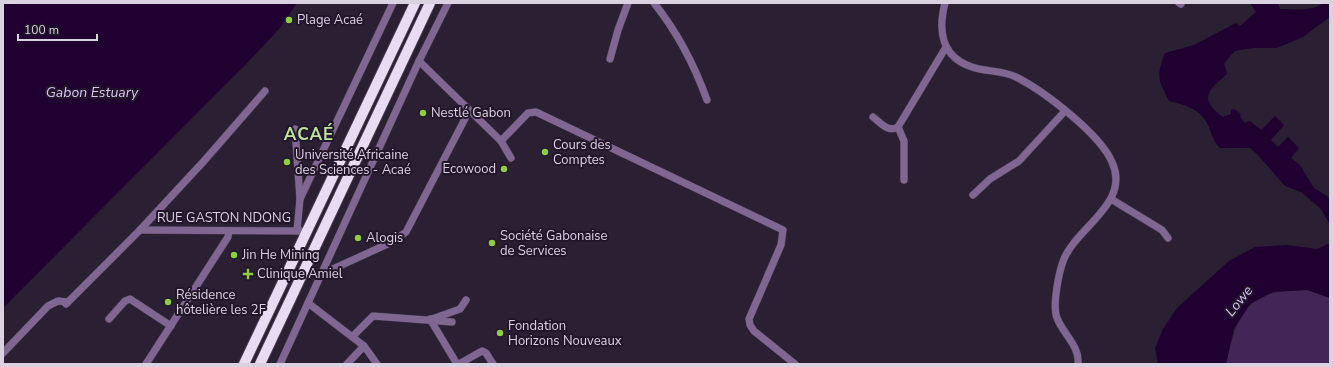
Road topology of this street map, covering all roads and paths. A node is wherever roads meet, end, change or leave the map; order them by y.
1 (393, 3) edge
2 (415, 3) edge
3 (430, 3) edge
4 (448, 3) edge
5 (628, 3) edge
6 (654, 3) edge
7 (945, 3) edge
8 (946, 47) junction
9 (610, 59) dead end
10 (418, 61) junction
11 (265, 91) dead end
12 (707, 100) dead end
13 (469, 111) junction
14 (1065, 111) junction
15 (873, 117) dead end
16 (898, 127) junction
17 (295, 129) dead end
18 (501, 141) junction
19 (510, 158) dead end
20 (904, 180) dead end
21 (973, 195) dead end
22 (300, 199) junction
23 (1111, 199) junction
24 (140, 230) junction
25 (229, 231) junction
26 (297, 231) junction
27 (308, 231) junction
28 (1168, 238) dead end
29 (322, 274) junction
30 (466, 300) dead end
31 (308, 303) junction
32 (109, 319) dead end
33 (430, 319) junction
34 (452, 322) dead end
35 (171, 326) junction
36 (353, 336) junction
37 (364, 346) junction
38 (3, 353) edge
39 (146, 364) edge
40 (244, 364) edge
41 (260, 364) edge
42 (280, 364) edge
43 (347, 364) edge
44 (377, 364) edge
45 (458, 364) edge
46 (493, 364) edge
47 (795, 364) edge
48 (1078, 364) edge

1 - 22 street
2 - 27 highway
3 - 41 highway
4 - 10 street
5 - 9 street
6 - 12 street
7 - 8 street
8 - 14 street
8 - 16 street
10 - 13 street
10 - 29 street
11 - 24 street
13 - 18 street
13 - 29 street
14 - 21 street
14 - 23 street
15 - 16 street
16 - 20 street
17 - 22 street
18 - 19 street
18 - 47 street
22 - 26 street
23 - 28 street
23 - 48 street
24 - 25 street, RUE GASTON NDONG
24 - 38 street
25 - 26 street, RUE GASTON NDONG
25 - 35 street
26 - 27 street, RUE GASTON NDONG
27 - 40 highway
29 - 31 street
30 - 33 street
31 - 36 street
31 - 42 street
32 - 35 street
33 - 34 street
33 - 36 street
33 - 45 street
35 - 39 street
36 - 37 street
37 - 43 street
37 - 44 street
45 - 46 street

